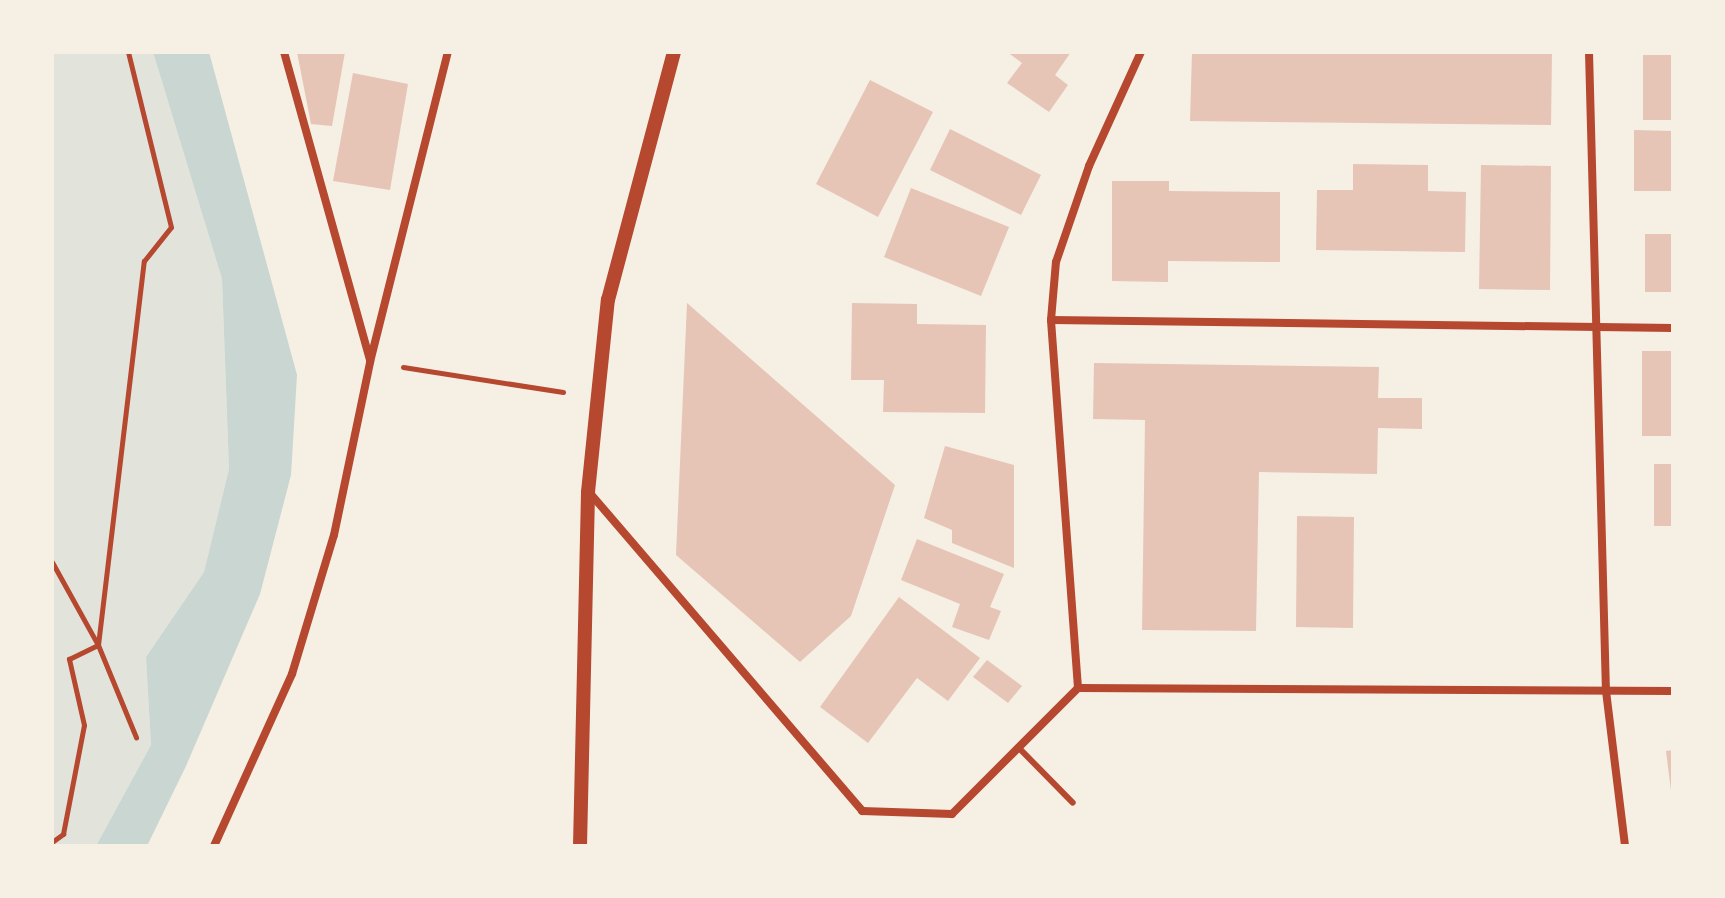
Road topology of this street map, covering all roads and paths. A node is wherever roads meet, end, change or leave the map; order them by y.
1 (128, 52) edge
2 (284, 52) edge
3 (448, 52) edge
4 (674, 52) edge
5 (1141, 52) edge
6 (1589, 52) edge
7 (1051, 320) junction
8 (1594, 326) junction
9 (1673, 328) edge
10 (370, 362) junction
11 (598, 398) junction
12 (588, 492) junction
13 (52, 562) edge
14 (98, 645) junction
15 (1078, 688) junction
16 (1606, 691) junction
17 (1673, 691) edge
18 (136, 737) dead end
19 (1018, 747) junction
20 (1073, 803) dead end
21 (52, 842) edge
22 (214, 846) edge
23 (580, 846) edge
24 (1625, 846) edge

1 - 14 path
2 - 10 street
3 - 10 street
4 - 11 street
5 - 7 street
6 - 8 street
7 - 8 street
7 - 15 street
8 - 9 street
8 - 16 street
10 - 11 path
10 - 22 street
11 - 12 street
12 - 19 street
12 - 23 street
13 - 14 path
14 - 18 path
14 - 21 path
15 - 16 street
15 - 19 street
16 - 17 street
16 - 24 street
19 - 20 lane

